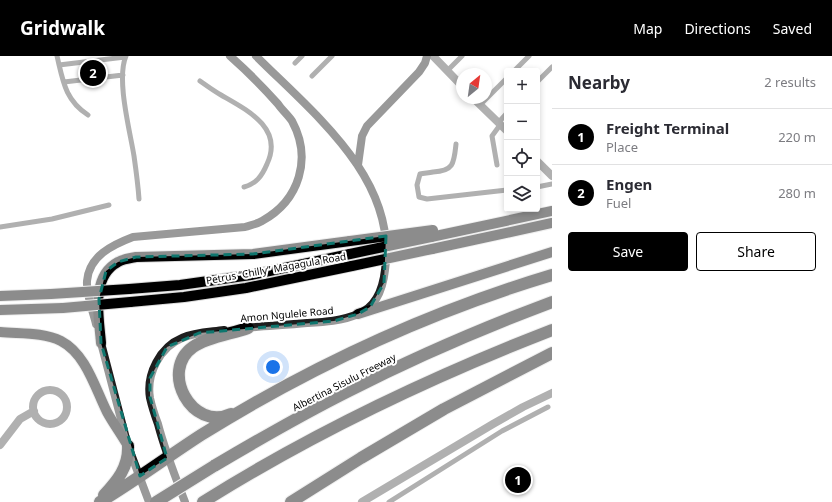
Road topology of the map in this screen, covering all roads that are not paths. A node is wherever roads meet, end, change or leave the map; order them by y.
1 (57, 56) edge
2 (230, 56) edge
3 (256, 56) edge
4 (302, 56) edge
5 (332, 56) edge
6 (427, 56) edge
7 (432, 56) edge
8 (462, 56) edge
9 (529, 56) edge
10 (126, 57) edge
11 (295, 63) dead end
12 (60, 65) junction
13 (552, 67) edge
14 (517, 68) edge
15 (447, 71) junction
16 (123, 75) junction
17 (312, 76) dead end
18 (540, 79) edge
19 (456, 80) edge
20 (504, 81) edge
21 (64, 82) junction
22 (200, 82) dead end
23 (480, 105) joint
24 (88, 115) dead end
25 (504, 117) edge
26 (499, 124) junction
27 (504, 128) edge
28 (456, 144) dead end
29 (540, 164) edge
30 (358, 165) junction
31 (497, 165) dead end
32 (551, 175) edge
33 (552, 184) edge
34 (540, 186) edge
35 (244, 187) dead end
36 (504, 190) edge
37 (139, 199) dead end
38 (109, 205) dead end
39 (552, 211) edge
40 (552, 223) edge
41 (0, 228) edge
42 (432, 233) junction
43 (552, 252) edge
44 (552, 275) edge
45 (0, 296) edge
46 (552, 302) edge
47 (0, 310) edge
48 (358, 314) junction
49 (248, 328) junction
50 (552, 330) edge
51 (0, 332) edge
52 (101, 343) junction
53 (552, 353) edge
54 (552, 393) edge
55 (267, 397) junction
56 (548, 407) dead end
57 (34, 411) junction
58 (0, 445) edge
59 (128, 446) junction
60 (167, 458) junction
61 (140, 476) junction
62 (99, 502) edge
63 (149, 502) edge
64 (156, 502) edge
65 (185, 502) edge
66 (203, 502) edge
67 (291, 502) edge
68 (362, 502) edge
69 (389, 502) edge

1 - 12 lane
2 - 52 main road
3 - 30 main road, Amon Ngulele Road
4 - 11 lane
5 - 17 lane
6 - 30 main road
7 - 15 street
8 - 15 lane
9 - 14 lane
10 - 12 lane
10 - 16 lane
12 - 21 lane
13 - 18 lane
15 - 19 street
16 - 21 lane
16 - 37 lane
20 - 23 lane
21 - 24 lane
22 - 35 lane
23 - 26 street
25 - 26 lane
26 - 27 street
26 - 31 lane
28 - 36 lane
29 - 32 street
30 - 48 main road, Amon Ngulele Road
33 - 34 lane
38 - 41 lane
39 - 42 main road, Petrus “Chilly” Magagula Road
40 - 47 main road, Petrus “Chilly” Magagula Road, bridge
42 - 45 main road, Petrus “Chilly” Magagula Road, bridge
42 - 52 main road, bridge
43 - 48 main road
44 - 55 highway
46 - 64 highway, Albertina Sisulu Freeway, bridge
48 - 49 main road, Amon Ngulele Road
49 - 55 highway
49 - 60 main road, Amon Ngulele Road
50 - 66 highway
51 - 59 main road
52 - 59 main road
53 - 67 highway
54 - 68 street
55 - 60 highway
56 - 69 lane
57 - 57 street
57 - 58 street
59 - 61 main road
59 - 62 highway
60 - 61 highway
60 - 65 main road, Amon Ngulele Road
61 - 62 highway
61 - 63 main road

